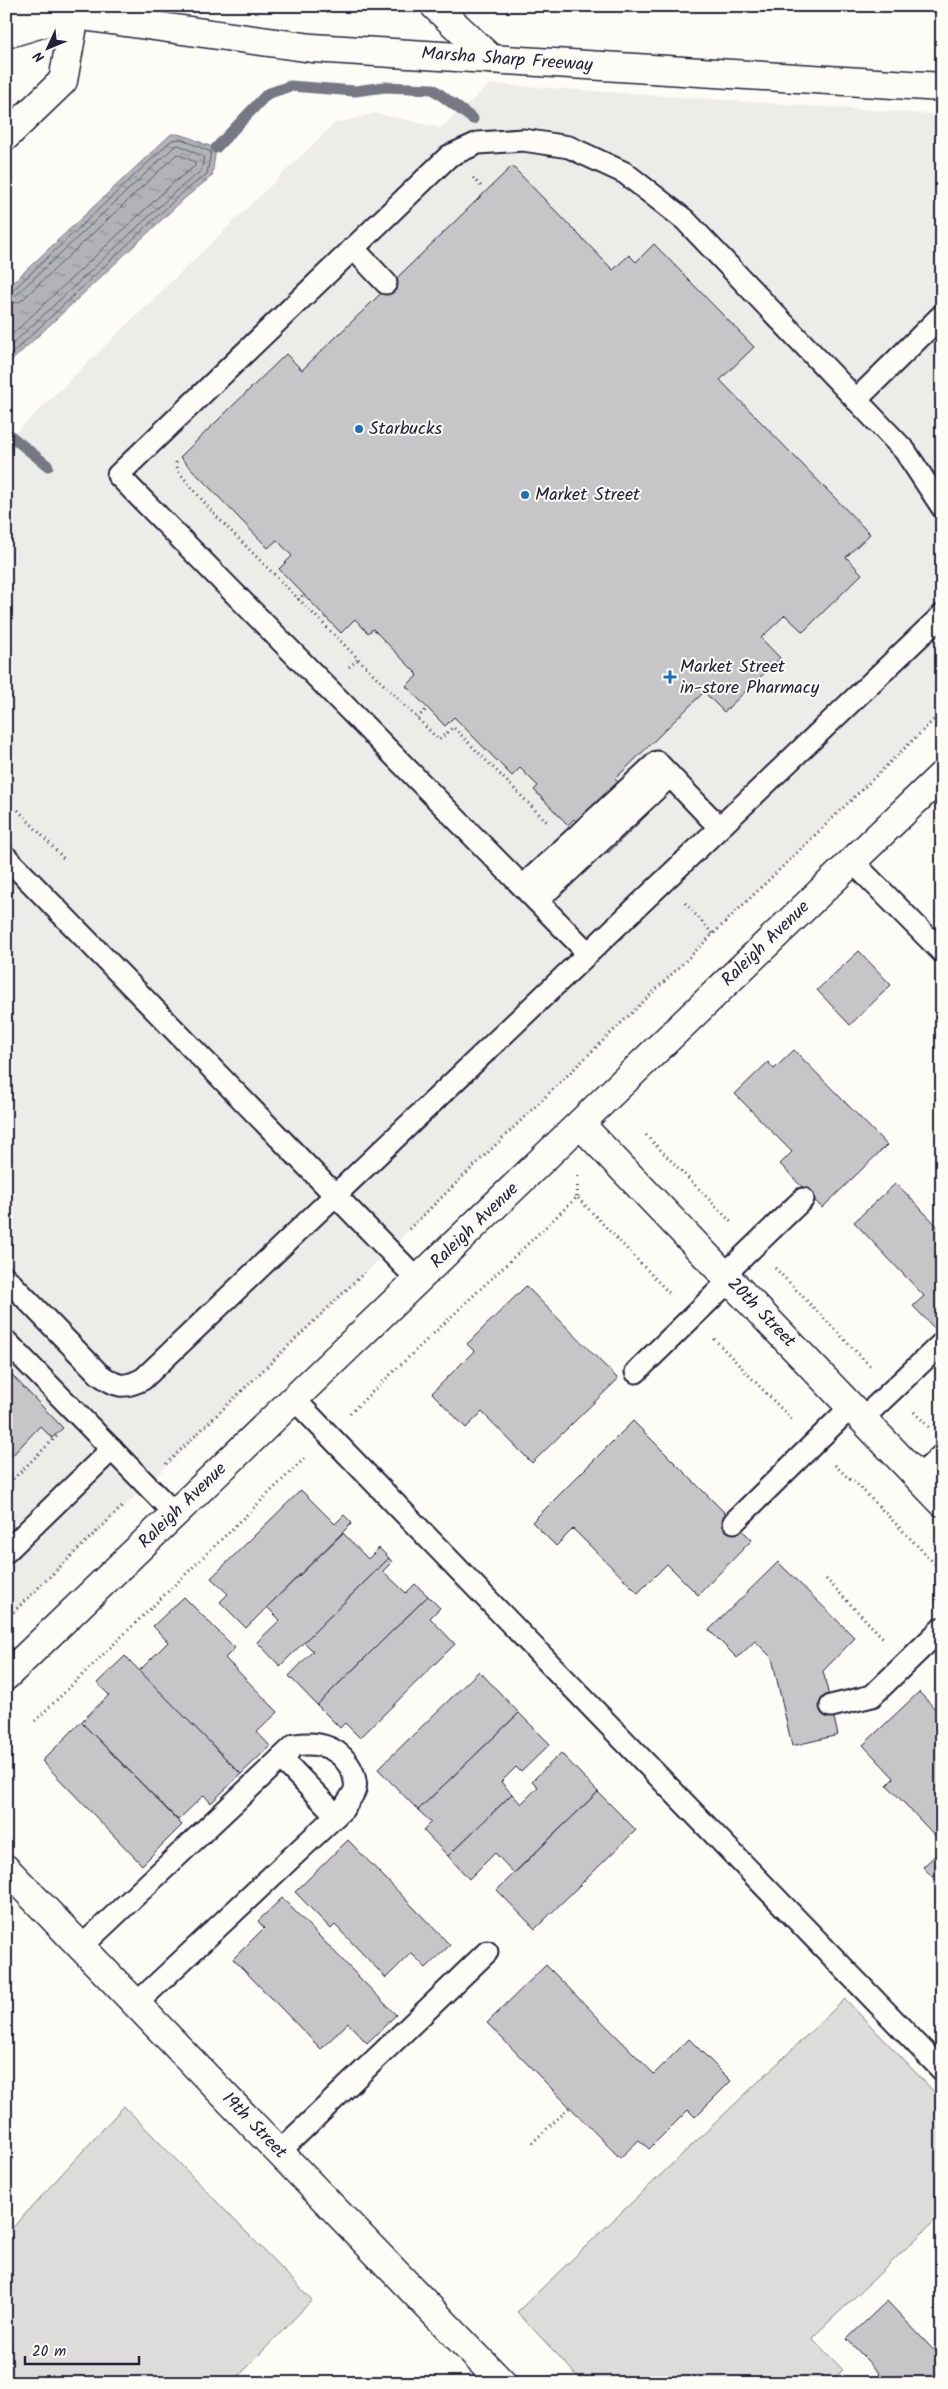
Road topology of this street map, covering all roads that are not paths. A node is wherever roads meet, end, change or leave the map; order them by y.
1 (435, 6) edge
2 (6, 7) edge
3 (79, 11) edge
4 (6, 34) edge
5 (490, 59) junction
6 (942, 86) edge
7 (6, 136) edge
8 (353, 248) junction
9 (386, 283) dead end
10 (942, 315) edge
11 (856, 400) junction
12 (942, 507) edge
13 (942, 615) edge
14 (942, 774) edge
15 (719, 827) junction
16 (6, 857) edge
17 (852, 861) junction
18 (530, 894) junction
19 (587, 952) junction
20 (942, 952) edge
21 (580, 1124) junction
22 (335, 1194) junction
23 (803, 1199) dead end
24 (727, 1277) junction
25 (6, 1278) edge
26 (418, 1280) junction
27 (6, 1341) edge
28 (941, 1344) edge
29 (636, 1372) dead end
30 (294, 1399) junction
31 (857, 1413) junction
32 (112, 1449) junction
33 (942, 1455) edge
34 (918, 1477) junction
35 (942, 1502) edge
36 (175, 1514) junction
37 (734, 1522) dead end
38 (6, 1552) edge
39 (942, 1628) edge
40 (6, 1676) edge
41 (831, 1706) dead end
42 (281, 1758) junction
43 (336, 1815) junction
44 (6, 1869) edge
45 (81, 1947) junction
46 (487, 1952) dead end
47 (136, 2004) junction
48 (942, 2070) edge
49 (279, 2152) junction
50 (502, 2383) edge

1 - 5 main road
2 - 3 main road, Marsha Sharp Freeway
3 - 4 main road
3 - 5 main road, Marsha Sharp Freeway
3 - 7 main road
5 - 6 main road, Marsha Sharp Freeway
8 - 9 lane
8 - 11 lane
8 - 18 lane
10 - 11 lane
11 - 12 lane
13 - 15 lane
14 - 17 main road, Raleigh Avenue
15 - 18 lane
15 - 19 lane
16 - 22 lane
17 - 20 lane
17 - 21 main road, Raleigh Avenue
18 - 19 lane
19 - 22 lane
21 - 24 main road, 20th Street
21 - 26 main road, Raleigh Avenue
22 - 25 lane
22 - 26 lane
23 - 24 lane
24 - 29 lane
24 - 31 main road, 20th Street
26 - 30 main road, Raleigh Avenue
27 - 32 lane
28 - 31 lane
30 - 36 main road, Raleigh Avenue
30 - 48 lane
31 - 34 main road, 20th Street
31 - 37 lane
32 - 36 lane
32 - 38 lane
33 - 34 lane
34 - 35 main road, 20th Street
36 - 40 main road, Raleigh Avenue
39 - 41 lane
42 - 43 lane
42 - 43 lane
42 - 45 lane
43 - 47 lane
44 - 45 main road, 19th Street
45 - 47 main road, 19th Street
46 - 49 lane
47 - 49 main road, 19th Street
49 - 50 main road, 19th Street

